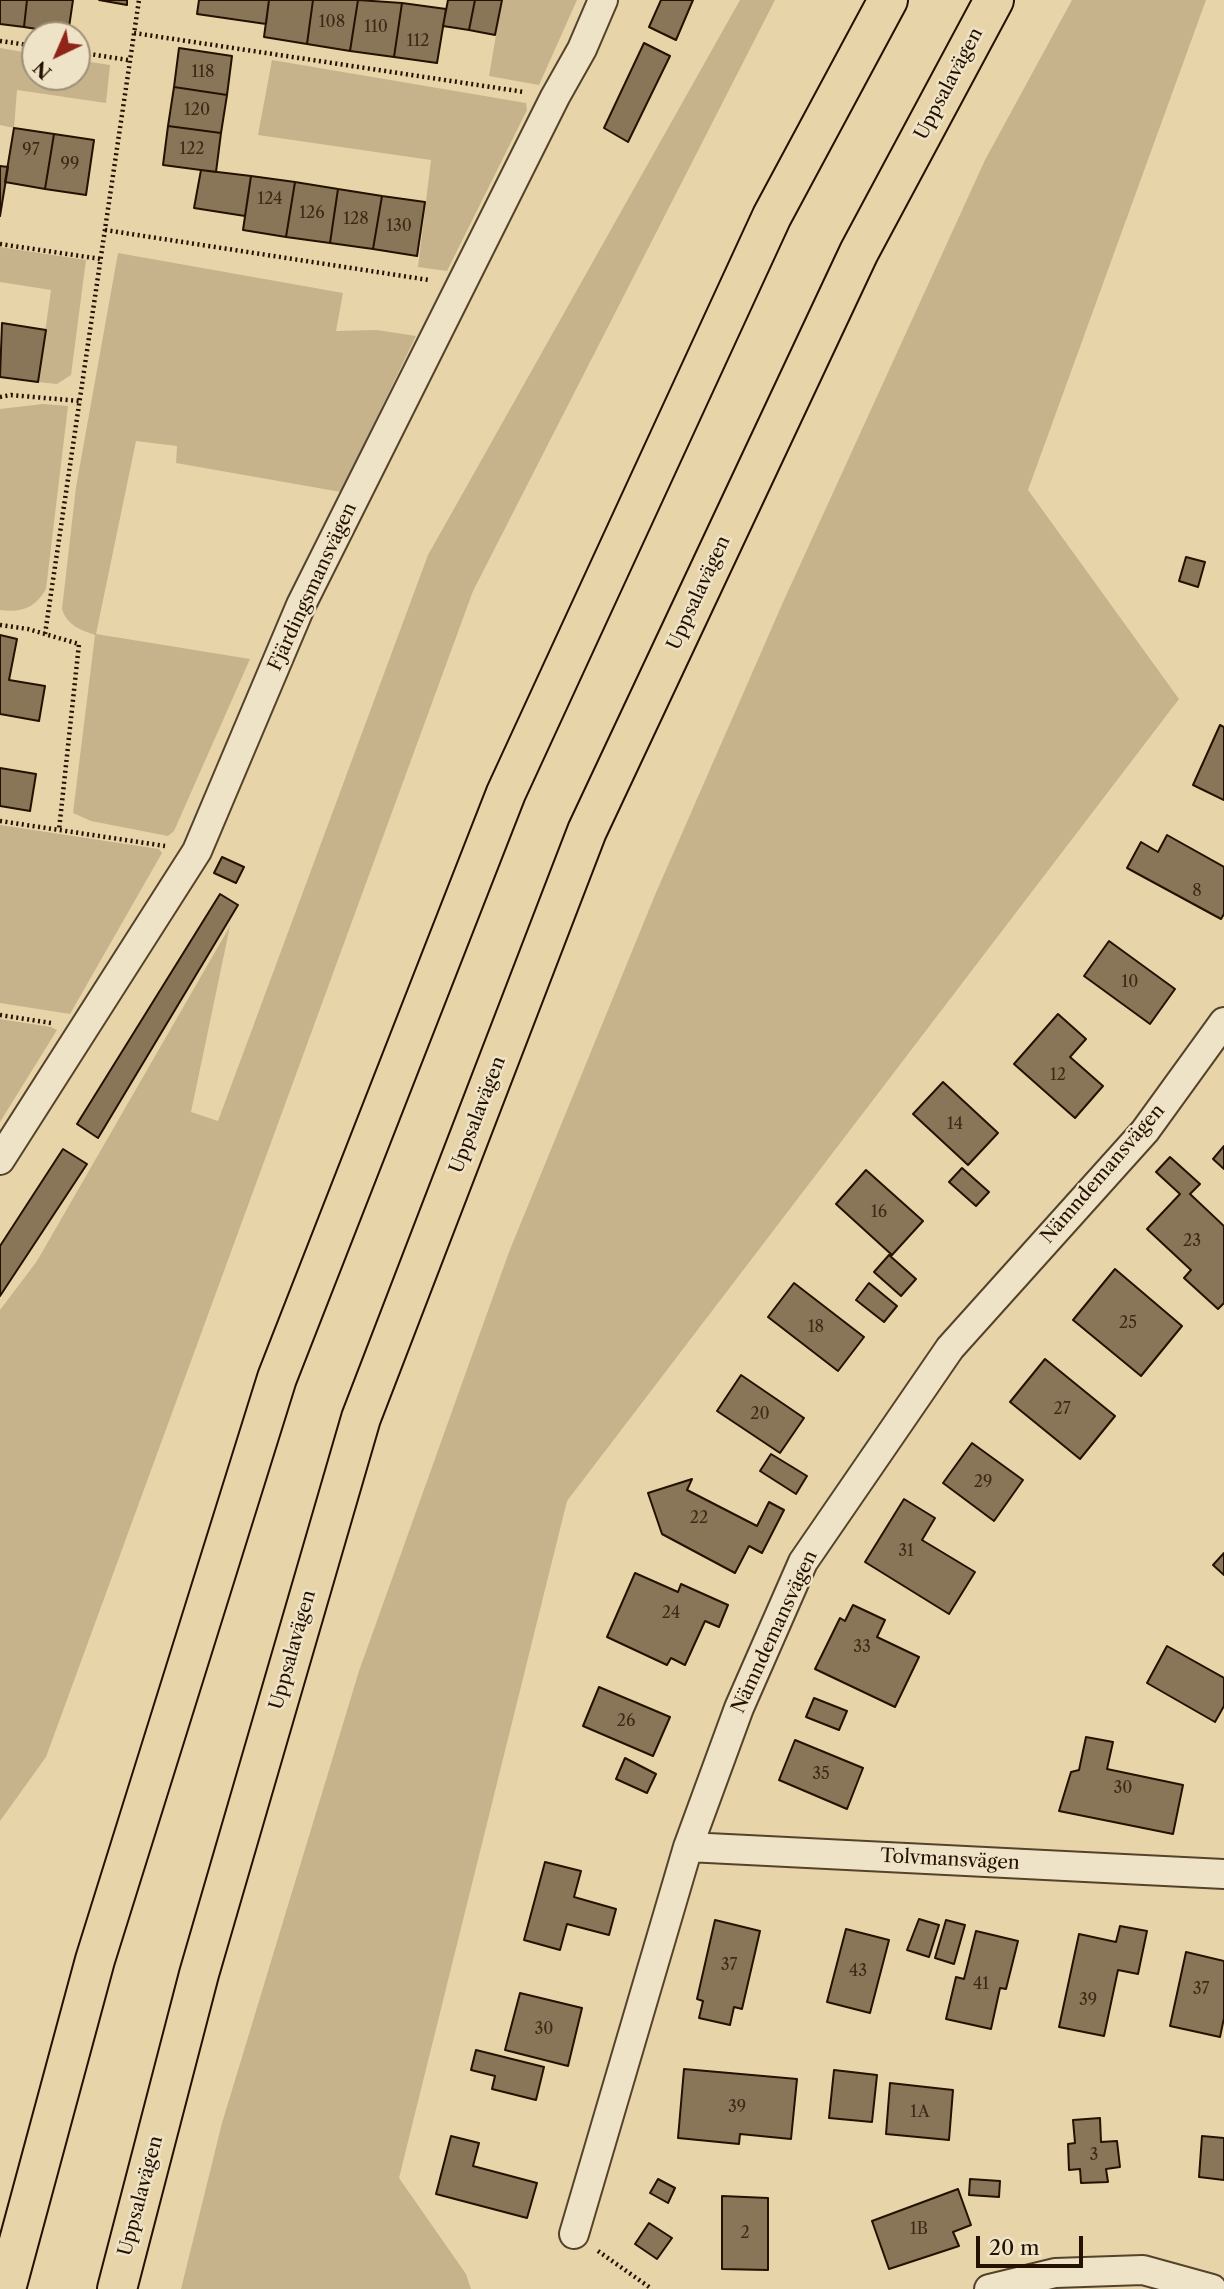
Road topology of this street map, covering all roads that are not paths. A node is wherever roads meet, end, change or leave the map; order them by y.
1 (603, 0) edge
2 (888, 0) edge
3 (994, 0) edge
4 (1224, 1022) edge
5 (0, 1160) edge
6 (688, 1847) junction
7 (1220, 1868) edge
8 (574, 2234) road end
9 (6, 2289) edge
10 (117, 2289) edge
11 (989, 2289) edge
12 (1212, 2289) edge

1 - 5 street, Fjärdingsmansvägen
2 - 9 highway
3 - 10 highway, Uppsalavägen
4 - 6 street, Nämndemansvägen
6 - 7 street, Tolvmansvägen
6 - 8 street, Nämndemansvägen
11 - 12 street

